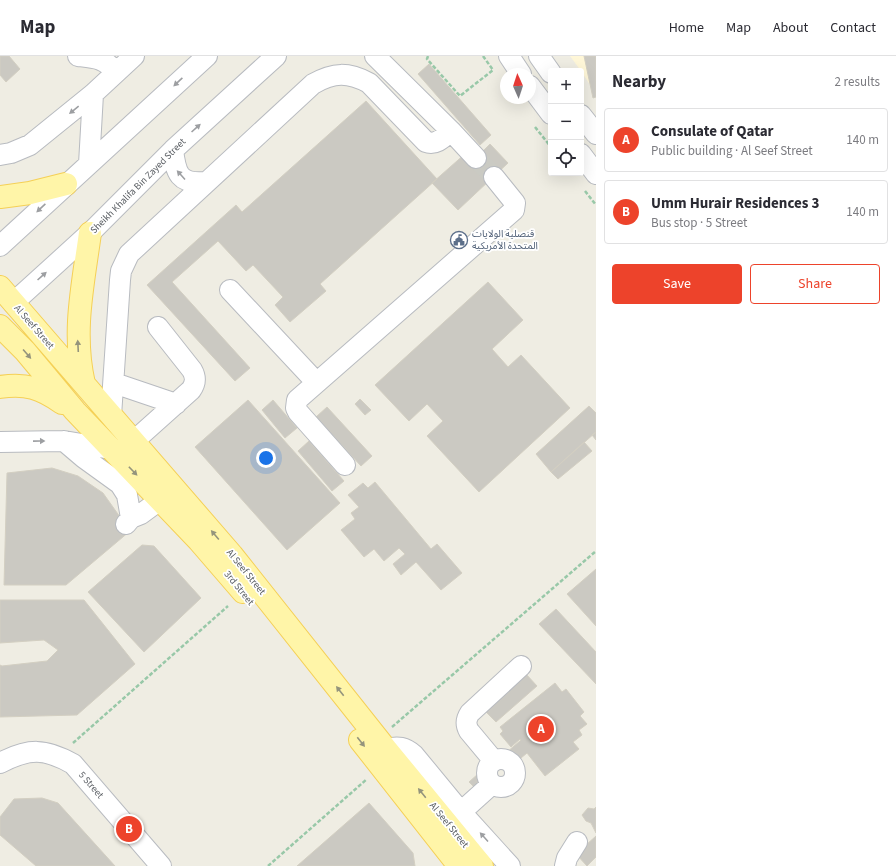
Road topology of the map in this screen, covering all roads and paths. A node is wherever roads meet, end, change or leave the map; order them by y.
1 (82, 56) edge
2 (134, 56) edge
3 (207, 56) edge
4 (276, 56) edge
5 (375, 56) edge
6 (428, 56) edge
7 (509, 56) edge
8 (539, 56) edge
9 (517, 68) edge
10 (548, 69) edge
11 (493, 70) dead end
12 (116, 72) junction
13 (93, 94) junction
14 (536, 94) edge
15 (548, 110) edge
16 (584, 119) edge
17 (451, 131) junction
18 (596, 134) edge
19 (173, 150) junction
20 (0, 155) edge
21 (476, 158) tunnel mouth
22 (584, 158) edge
23 (89, 164) junction
24 (596, 174) edge
25 (494, 177) tunnel mouth
26 (206, 182) junction
27 (66, 184) junction
28 (0, 197) edge
29 (90, 233) junction
30 (0, 246) edge
31 (230, 290) dead end
32 (4, 302) edge
33 (0, 326) edge
34 (158, 327) dead end
35 (316, 382) junction
36 (114, 383) junction
37 (84, 385) junction
38 (0, 387) edge
39 (176, 404) junction
40 (75, 411) junction
41 (111, 416) junction
42 (134, 441) junction
43 (0, 442) edge
44 (64, 442) junction
45 (111, 449) junction
46 (345, 465) dead end
47 (160, 500) junction
48 (596, 551) edge
49 (244, 593) junction
50 (521, 666) dead end
51 (382, 752) junction
52 (59, 756) junction
53 (4, 757) edge
54 (460, 812) junction
55 (577, 842) dead end
56 (455, 864) edge
57 (161, 866) edge
58 (268, 866) edge
59 (482, 866) edge
60 (510, 866) edge
61 (566, 866) edge

1 - 12 street
2 - 12 street
3 -> 23 street
19 -> 4 street, Sheikh Khalifa Bin Zayed Street
5 - 17 street
6 - 11 path
7 - 9 street
8 - 10 street
12 - 13 street
13 -> 20 street
13 - 23 street
14 - 15 street
16 - 18 street
17 - 21 street
17 - 26 street
26 -> 19 street
19 - 29 street, Sheikh Khalifa Bin Zayed Street
22 - 24 street
23 - 27 street
25 - 35 street
26 - 36 street
27 - 28 main road
27 -> 30 street
32 -> 29 street, Sheikh Khalifa Bin Zayed Street
37 -> 29 main road
31 - 35 street
32 - 37 main road, Al Seef Street
33 -> 40 main road, 3rd Street
34 - 39 street
35 - 46 street
36 - 39 street
36 - 41 street
37 - 41 main road, Al Seef Street
38 - 40 main road
39 - 42 street
40 - 45 main road, 3rd Street
41 - 42 main road, Al Seef Street
51 -> 42 main road, Al Seef Street
43 -> 44 street
44 - 45 street
44 - 47 street
45 -> 47 main road, 3rd Street
47 - 49 main road, 3rd Street
48 - 51 path
49 -> 51 main road, 3rd Street
49 - 52 path
50 - 54 street
51 - 54 street
51 - 56 main road, 3rd Street
51 - 58 path
59 -> 51 main road, Al Seef Street
52 - 53 street, 5 Street
52 - 57 street, 5 Street
60 -> 54 street
55 - 61 street

